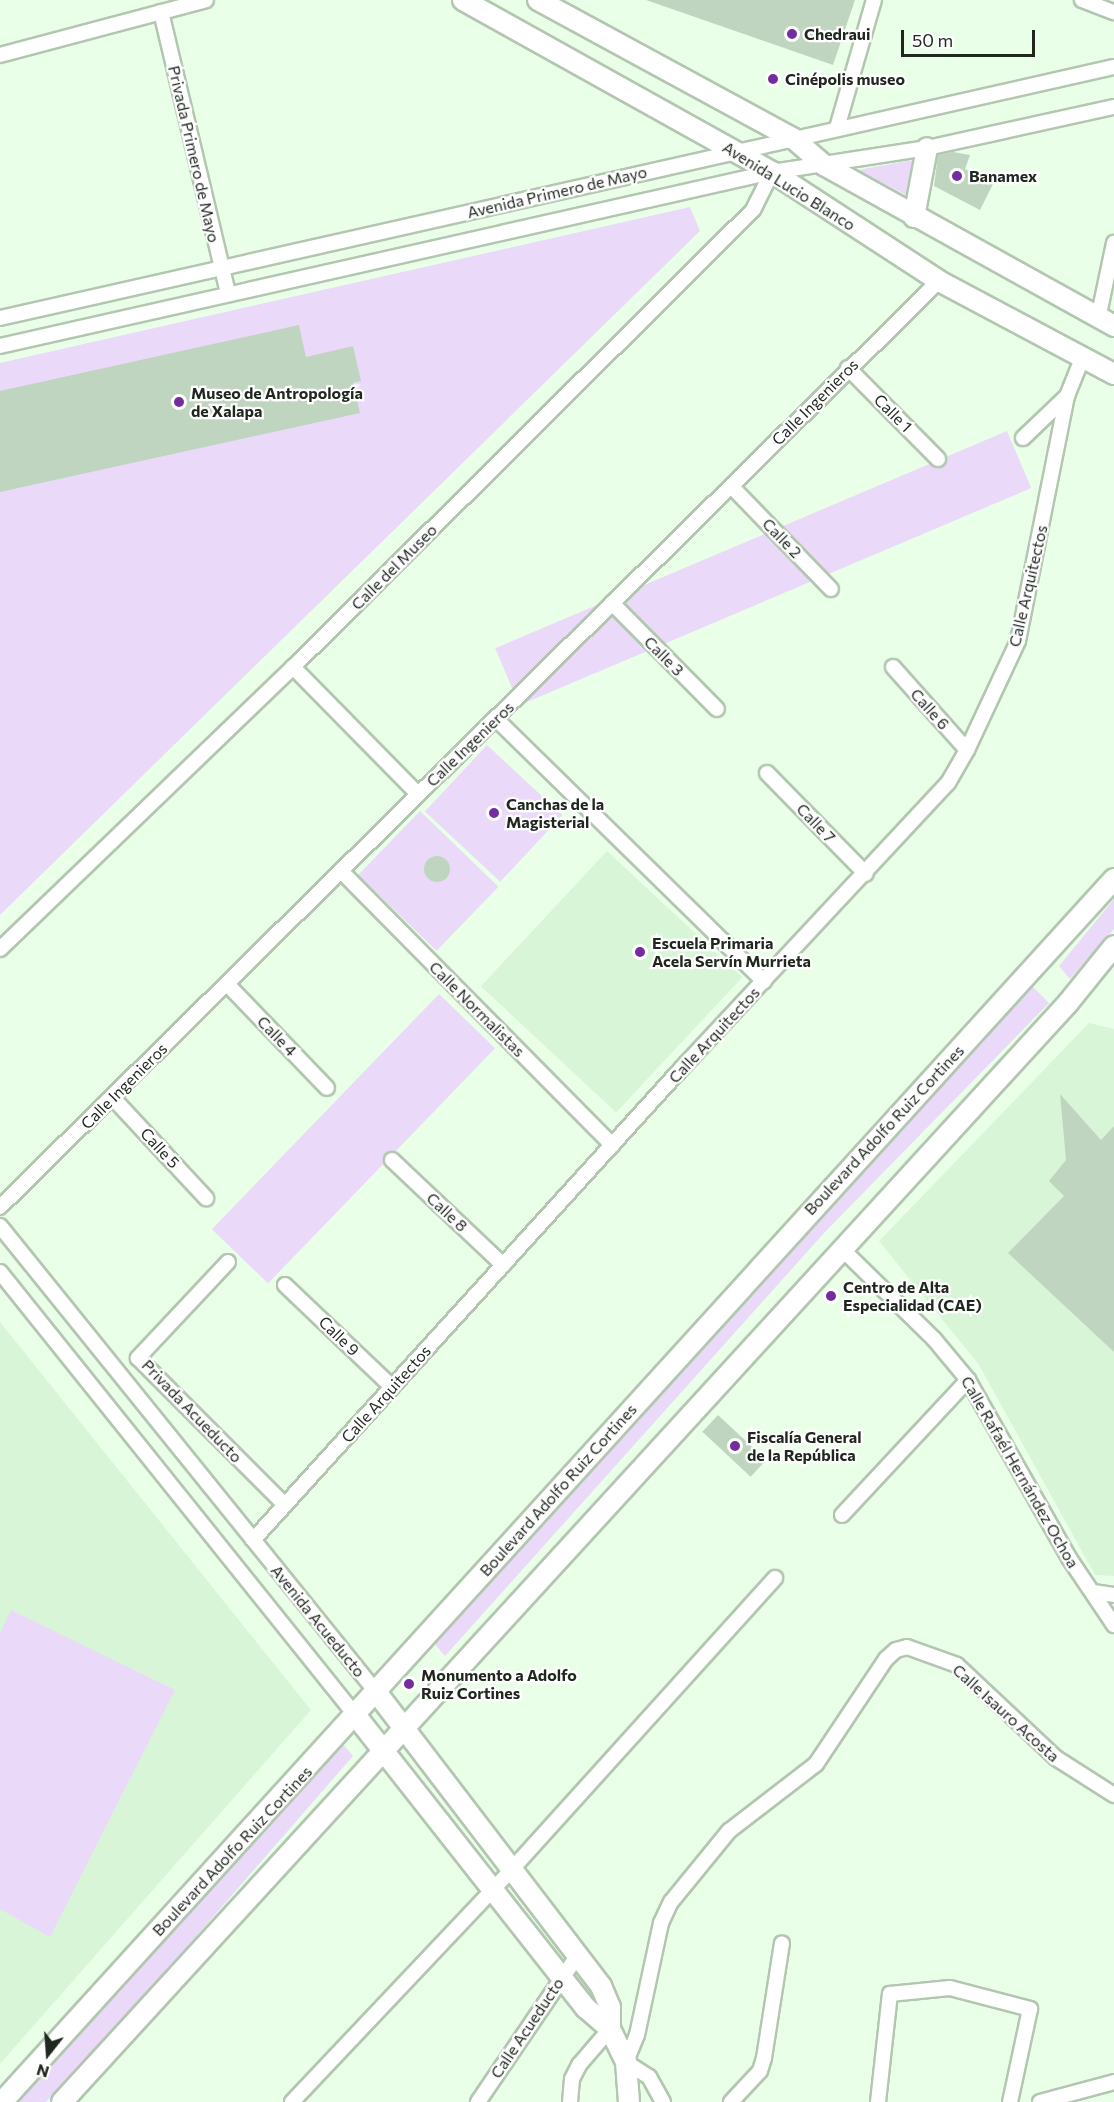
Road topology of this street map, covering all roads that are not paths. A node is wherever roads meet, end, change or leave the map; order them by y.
1 (206, 0) edge
2 (463, 0) edge
3 (538, 0) edge
4 (874, 0) edge
5 (1082, 0) edge
6 (161, 12) junction
7 (1114, 12) edge
8 (0, 56) edge
9 (1114, 67) edge
10 (1114, 108) edge
11 (837, 128) junction
12 (794, 139) junction
13 (927, 148) junction
14 (737, 152) junction
15 (824, 165) junction
16 (772, 172) junction
17 (914, 217) junction
18 (1114, 243) edge
19 (221, 267) junction
20 (939, 281) junction
21 (228, 294) junction
22 (0, 318) edge
23 (1106, 322) edge
24 (0, 346) edge
25 (1082, 359) junction
26 (848, 368) junction
27 (1114, 374) edge
28 (1067, 396) junction
29 (1023, 438) dead end
30 (938, 459) dead end
31 (732, 487) junction
32 (831, 589) dead end
33 (612, 603) junction
34 (293, 667) junction
35 (893, 667) dead end
36 (717, 709) dead end
37 (496, 719) junction
38 (968, 750) junction
39 (767, 773) dead end
40 (418, 794) junction
41 (344, 873) junction
42 (866, 874) junction
43 (1114, 879) edge
44 (1114, 946) edge
45 (0, 949) edge
46 (764, 981) junction
47 (228, 984) junction
48 (327, 1088) dead end
49 (113, 1098) junction
50 (612, 1144) junction
51 (392, 1160) dead end
52 (206, 1198) dead end
53 (0, 1207) edge
54 (0, 1226) edge
55 (843, 1250) junction
56 (228, 1262) dead end
57 (503, 1264) junction
58 (0, 1272) edge
59 (285, 1286) dead end
60 (969, 1380) junction
61 (393, 1387) junction
62 (285, 1505) junction
63 (842, 1515) dead end
64 (253, 1540) junction
65 (775, 1578) dead end
66 (1093, 1592) junction
67 (1114, 1594) edge
68 (1114, 1625) edge
69 (376, 1693) junction
70 (356, 1716) junction
71 (405, 1728) junction
72 (383, 1751) junction
73 (1114, 1795) edge
74 (513, 1868) junction
75 (494, 1888) junction
76 (782, 1943) dead end
77 (578, 1955) junction
78 (562, 1976) junction
79 (610, 2030) junction
80 (626, 2062) junction
81 (1114, 2082) edge
82 (2, 2102) edge
83 (62, 2102) edge
84 (292, 2102) edge
85 (478, 2102) edge
86 (570, 2102) edge
87 (629, 2102) edge
88 (663, 2102) edge
89 (731, 2102) edge
90 (878, 2102) edge
91 (1010, 2102) edge
92 (1040, 2102) edge

1 - 6 street
2 - 14 main road, Avenida Lucio Blanco
3 - 12 main road
4 - 11 street
5 - 7 street
6 - 8 street
6 - 19 street, Privada Primero de Mayo
9 - 11 street, Avenida Primero de Mayo
10 - 13 street, Avenida Primero de Mayo
11 - 12 street, Avenida Primero de Mayo
12 - 14 street, Avenida Primero de Mayo
12 - 15 main road
13 - 15 street, Avenida Primero de Mayo
13 - 17 main road
14 - 16 main road, Avenida Lucio Blanco
14 - 19 street, Avenida Primero de Mayo
15 - 16 street, Avenida Primero de Mayo
15 - 17 main road
16 - 20 main road, Avenida Lucio Blanco
16 - 21 street, Avenida Primero de Mayo
16 - 34 street, Calle del Museo
17 - 23 main road
18 - 23 street
19 - 21 street, Privada Primero de Mayo
19 - 22 street, Avenida Primero de Mayo
20 - 25 main road, Avenida Lucio Blanco
20 - 26 street, Calle Ingenieros
21 - 24 street, Avenida Primero de Mayo
25 - 27 main road, Avenida Lucio Blanco
25 - 28 street, Calle Arquitectos
26 - 30 street, Calle 1
26 - 31 street, Calle Ingenieros
28 - 29 street
28 - 38 street, Calle Arquitectos
31 - 32 street, Calle 2
31 - 33 street, Calle Ingenieros
33 - 36 street, Calle 3
33 - 37 street, Calle Ingenieros
34 - 40 street
34 - 45 street, Calle del Museo
35 - 38 street, Calle 6
37 - 40 street, Calle Ingenieros
37 - 46 street
38 - 42 street, Calle Arquitectos
39 - 42 street, Calle 7
40 - 41 street, Calle Ingenieros
41 - 47 street, Calle Ingenieros
41 - 50 street, Calle Normalistas
42 - 46 street, Calle Arquitectos
43 - 69 main road, Boulevard Adolfo Ruiz Cortines
44 - 55 main road
46 - 50 street, Calle Arquitectos
47 - 48 street, Calle 4
47 - 49 street, Calle Ingenieros
49 - 52 street, Calle 5
49 - 53 street, Calle Ingenieros
50 - 57 street, Calle Arquitectos
51 - 57 street, Calle 8
54 - 64 street, Avenida Acueducto
55 - 60 street, Calle Rafaél Hernández Ochoa
55 - 71 main road
56 - 62 street, Privada Acueducto
57 - 61 street, Calle Arquitectos
58 - 70 street, Avenida Acueducto
59 - 61 street, Calle 9
60 - 63 street
60 - 66 street, Calle Rafaél Hernández Ochoa
61 - 62 street, Calle Arquitectos
62 - 64 street, Calle Arquitectos
64 - 69 street, Avenida Acueducto
65 - 74 street
66 - 67 street
66 - 68 street, Calle Rafaél Hernández Ochoa
69 - 70 main road, Boulevard Adolfo Ruiz Cortines
69 - 71 main road, Avenida Acueducto
70 - 72 main road, Avenida Acueducto
70 - 82 main road, Boulevard Adolfo Ruiz Cortines
71 - 72 main road
71 - 74 main road, Avenida Acueducto
72 - 75 main road, Avenida Acueducto
72 - 83 main road
73 - 80 street, Calle Isauro Acosta
74 - 75 street
74 - 77 main road, Avenida Acueducto
75 - 78 main road, Avenida Acueducto
75 - 84 street
76 - 89 street
77 - 78 street, Calle Acueducto
77 - 79 main road, Avenida Acueducto
78 - 79 main road, Avenida Acueducto
78 - 85 street, Calle Acueducto
79 - 80 main road, Avenida Acueducto
79 - 86 street
80 - 87 main road, Avenida Acueducto
80 - 88 street
81 - 92 street
90 - 91 street

